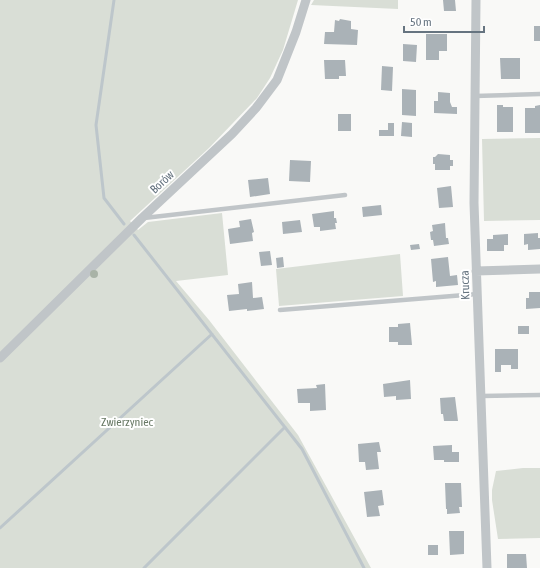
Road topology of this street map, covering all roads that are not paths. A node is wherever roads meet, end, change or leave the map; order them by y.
1 (306, 0) edge
2 (476, 0) edge
3 (540, 94) edge
4 (475, 96) junction
5 (345, 195) dead end
6 (142, 218) junction
7 (540, 269) edge
8 (476, 271) junction
9 (477, 294) junction
10 (280, 310) dead end
11 (0, 358) edge
12 (540, 395) edge
13 (481, 396) junction
14 (487, 568) edge

1 - 6 street, Borów
2 - 4 street, Krucza
3 - 4 lane
4 - 8 street, Krucza
5 - 6 lane
6 - 11 street, Borów
7 - 8 street
8 - 9 street, Krucza
9 - 10 lane
9 - 13 street, Krucza
12 - 13 lane
13 - 14 street, Krucza

